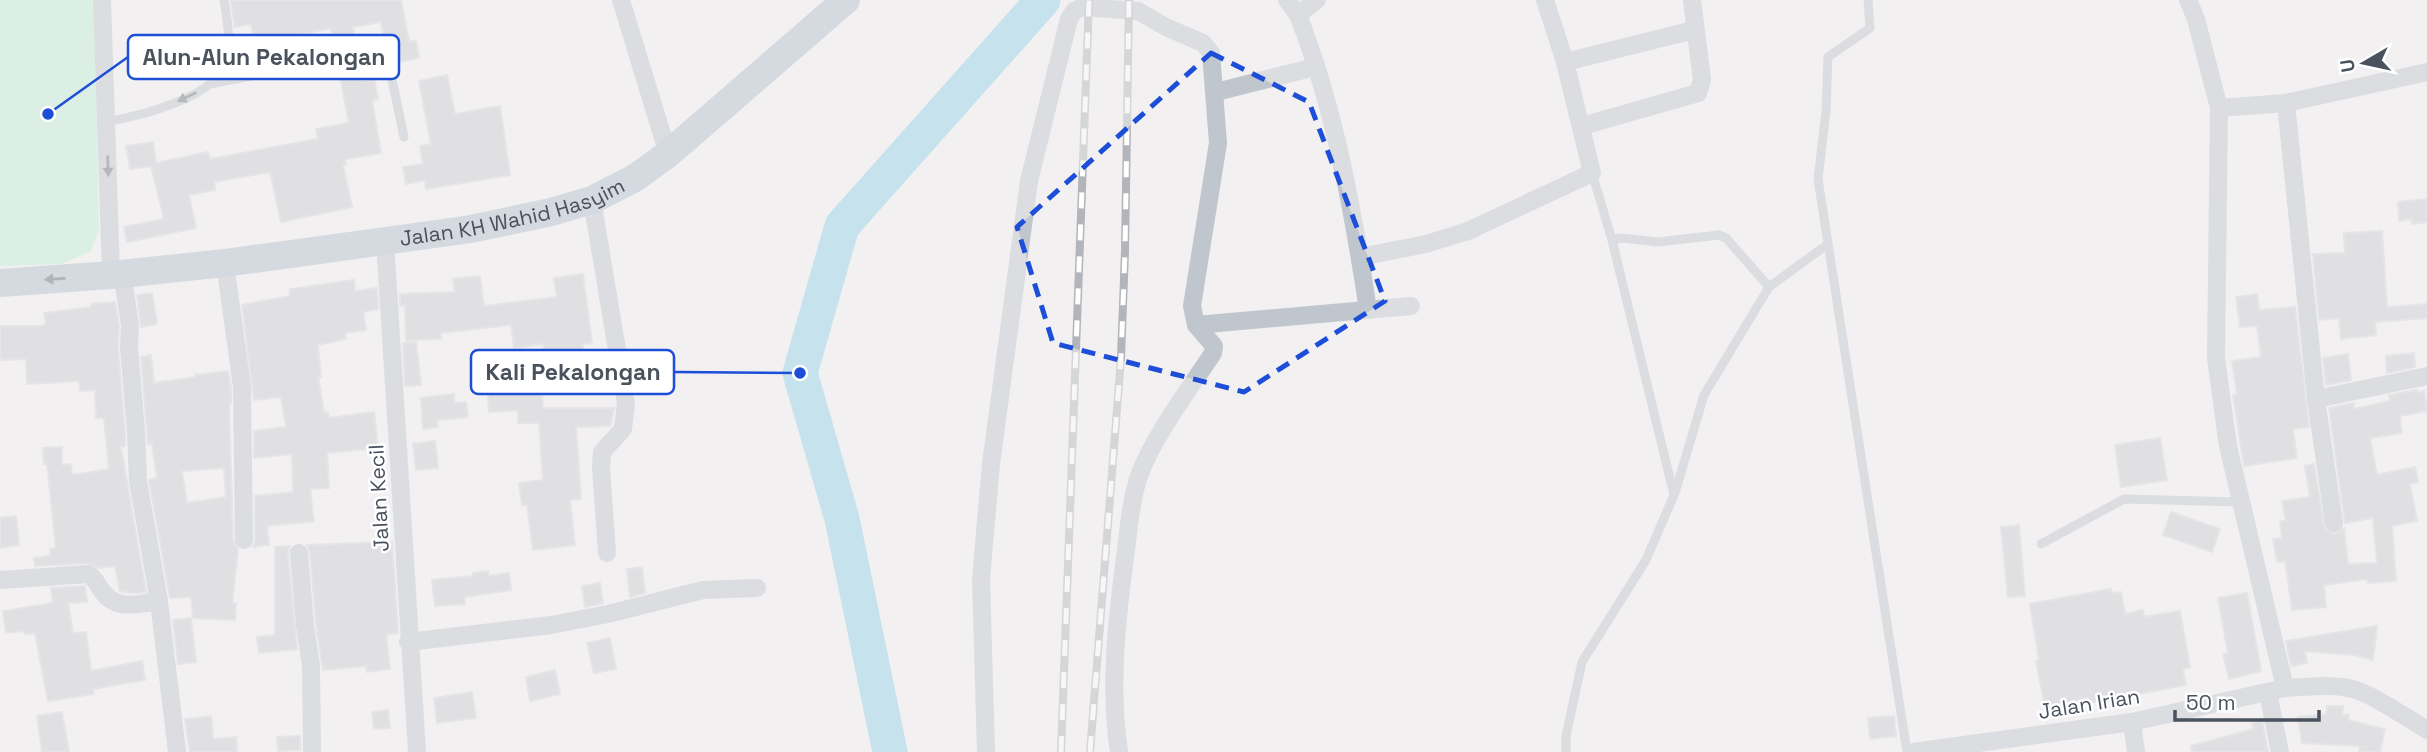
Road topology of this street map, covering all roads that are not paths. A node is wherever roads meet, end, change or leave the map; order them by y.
1 (102, 0) edge
2 (224, 0) edge
3 (621, 0) edge
4 (846, 0) edge
5 (1317, 0) edge
6 (1545, 0) edge
7 (1692, 0) edge
8 (1868, 0) edge
9 (2188, 0) edge
10 (1293, 8) edge
11 (1694, 30) junction
12 (1565, 62) junction
13 (1315, 67) junction
14 (2427, 72) edge
15 (211, 84) junction
16 (1216, 92) junction
17 (2286, 103) junction
18 (2219, 108) junction
19 (106, 122) junction
20 (1582, 126) junction
21 (404, 137) dead end
22 (668, 154) junction
23 (1592, 173) junction
24 (592, 200) junction
25 (1612, 240) junction
26 (386, 241) junction
27 (1828, 244) junction
28 (1360, 257) junction
29 (225, 263) junction
30 (117, 274) junction
31 (0, 283) edge
32 (1769, 287) junction
33 (1411, 306) dead end
34 (1368, 310) junction
35 (1196, 325) junction
36 (2427, 376) edge
37 (2316, 399) junction
38 (1674, 495) junction
39 (2241, 502) junction
40 (2334, 523) dead end
41 (244, 540) dead end
42 (2041, 544) dead end
43 (299, 552) dead end
44 (607, 553) dead end
45 (0, 580) edge
46 (757, 588) dead end
47 (159, 601) junction
48 (408, 642) junction
49 (2277, 691) junction
50 (2132, 722) junction
51 (2427, 730) edge
52 (177, 752) edge
53 (312, 752) edge
54 (417, 752) edge
55 (986, 752) edge
56 (1119, 752) edge
57 (1566, 752) edge
58 (1907, 752) edge
59 (1913, 752) edge
60 (2136, 752) edge
61 (2280, 752) edge

1 - 19 street
2 - 15 lane
3 - 22 street
4 - 22 main road, Jalan KH Wahid Hasyim
5 - 10 street
6 - 12 street
7 - 11 street
8 - 27 lane
9 - 18 street
10 - 13 street
11 - 12 street
11 - 20 street
12 - 20 street
13 - 16 street
13 - 28 street
14 - 17 street
15 -> 19 lane
15 - 21 lane
16 - 35 street
16 - 55 street
17 - 18 street
17 - 37 street
18 - 39 street
19 -> 30 street
20 - 23 street
22 - 24 main road, Jalan KH Wahid Hasyim
23 - 25 lane
23 - 28 street
24 - 26 main road, Jalan KH Wahid Hasyim
24 - 44 street
25 - 32 lane
25 - 38 lane
26 - 29 main road, Jalan KH Wahid Hasyim
26 - 48 street, Jalan Kecil
27 - 32 lane
27 - 58 lane
28 - 34 street
29 - 30 main road, Jalan KH Wahid Hasyim
29 - 41 street
30 -> 31 main road, Jalan KH Wahid Hasyim
30 - 47 street
32 - 38 lane
33 - 34 street
34 - 35 street
35 - 56 street
36 - 37 street
37 - 40 street
38 - 57 lane
39 - 42 lane
39 - 49 street
43 - 53 street
45 - 47 street
46 - 48 street
47 - 52 street
48 - 54 street, Jalan Kecil
49 - 50 street, Jalan Irian
49 - 51 street, Jalan Irian
49 - 61 street
50 - 59 street, Jalan Irian
50 - 60 street

